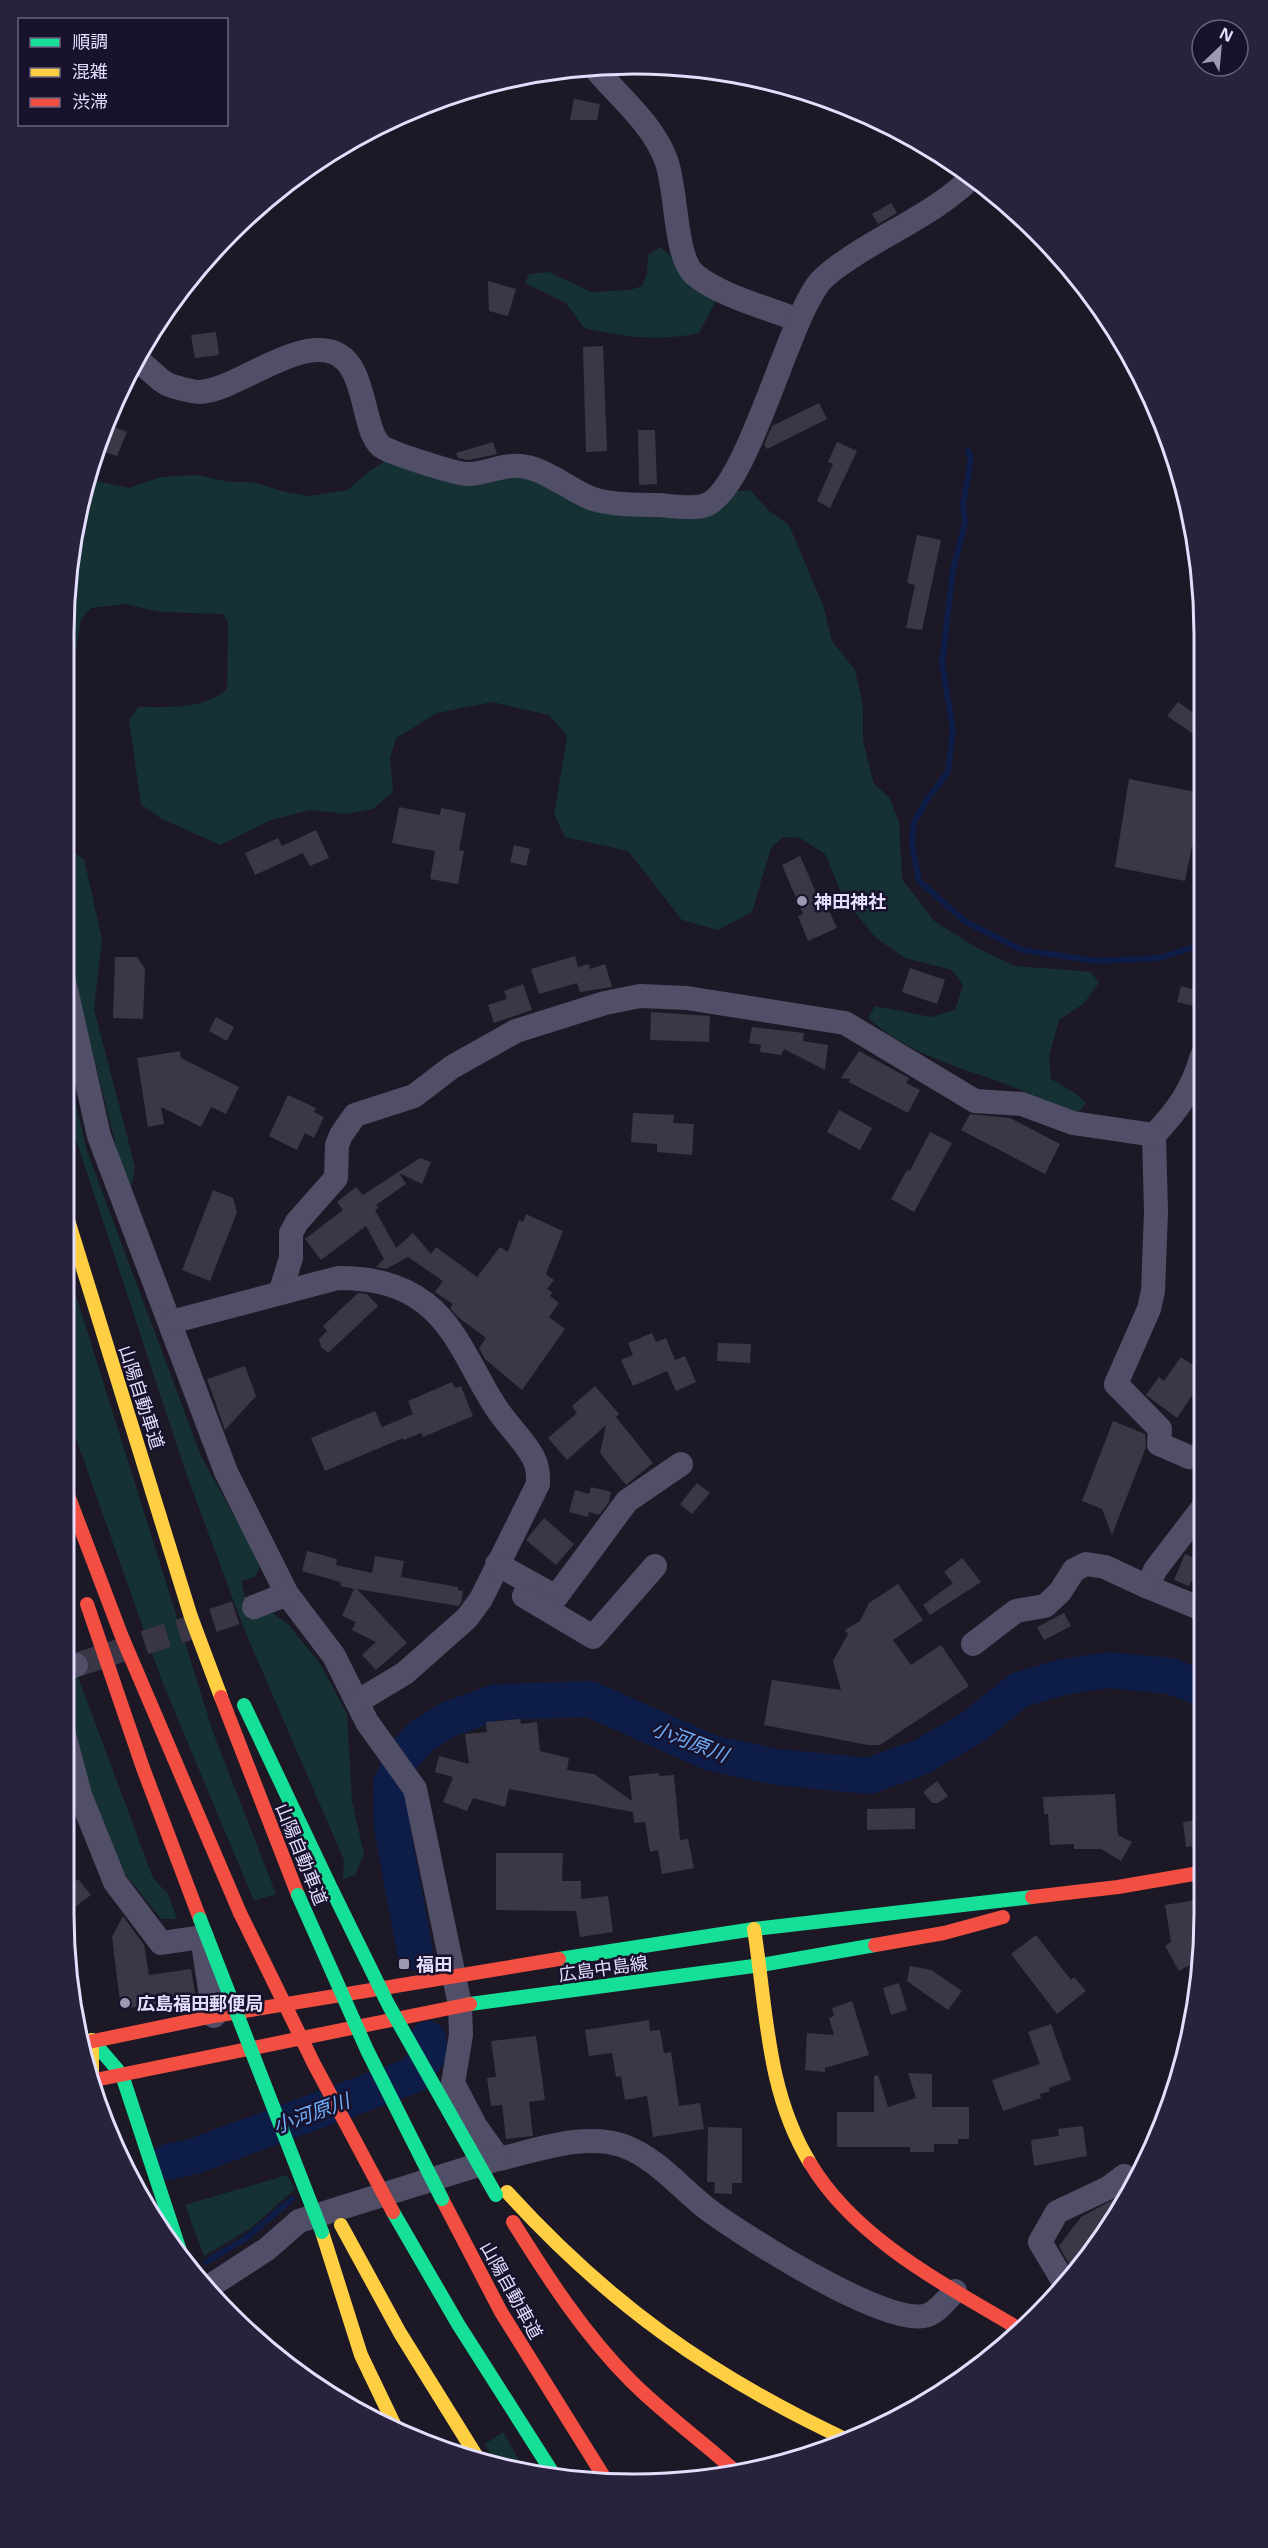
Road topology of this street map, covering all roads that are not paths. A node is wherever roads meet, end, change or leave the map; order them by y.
1 (601, 75) edge
2 (966, 183) edge
3 (798, 320) junction
4 (143, 365) edge
5 (74, 1025) edge
6 (1194, 1081) edge
7 (1154, 1135) junction
8 (74, 1239) edge
9 (280, 1293) junction
10 (171, 1322) junction
11 (140, 1450) junction
12 (1194, 1457) edge
13 (681, 1464) dead end
14 (74, 1511) edge
15 (1194, 1518) edge
16 (656, 1566) dead end
17 (494, 1570) junction
18 (1148, 1587) junction
19 (82, 1590) dead end
20 (287, 1594) junction
21 (202, 1603) dead end
22 (1194, 1606) edge
23 (255, 1607) tunnel mouth
24 (973, 1644) dead end
25 (237, 1690) dead end
26 (362, 1712) junction
27 (74, 1772) edge
28 (1194, 1874) edge
29 (1118, 1887) junction
30 (754, 1929) junction
31 (760, 1965) junction
32 (453, 1975) junction
33 (460, 2005) junction
34 (214, 2016) junction
35 (244, 2031) junction
36 (88, 2042) edge
37 (89, 2043) edge
38 (122, 2075) junction
39 (99, 2079) edge
40 (499, 2158) junction
41 (315, 2174) dead end
42 (1124, 2176) dead end
43 (325, 2194) dead end
44 (502, 2194) junction
45 (175, 2234) edge
46 (1061, 2277) edge
47 (213, 2284) edge
48 (956, 2291) junction
49 (1014, 2326) edge
50 (391, 2419) edge
51 (838, 2436) edge
52 (473, 2450) edge
53 (729, 2466) edge
54 (550, 2468) edge
55 (602, 2473) edge

1 - 3 street
2 - 3 street
3 - 4 street
5 - 10 street
6 - 7 street
7 - 9 street
7 - 12 street
8 - 11 main road, 山陽自動車道
9 - 10 street
9 - 17 street
10 - 20 street
11 - 21 main road
11 - 55 main road, 山陽自動車道, bridge
13 - 17 street
14 - 54 main road, bridge
15 - 18 street
16 - 17 street
17 - 26 street
18 - 22 street
18 - 24 street
19 - 35 main road, bridge
20 - 23 street
20 - 26 street
25 - 44 main road, bridge
26 - 32 street
27 - 34 street
28 - 29 main road, 広島中島線
29 - 30 main road, 広島中島線
29 - 31 main road, 広島中島線
30 - 31 main road
30 - 32 main road, 広島中島線
31 - 33 main road, 広島中島線
31 - 48 main road
32 - 33 street
32 - 34 main road, 広島中島線
33 - 38 main road, 広島中島線
33 - 40 street
34 - 36 main road, 広島中島線
35 - 41 main road, bridge
35 - 50 main road, bridge
37 - 38 main road
38 - 39 main road, 広島中島線
38 - 45 main road
40 - 47 street
40 - 48 street
42 - 46 street
43 - 52 main road
44 - 51 main road
44 - 53 main road
48 - 49 main road

